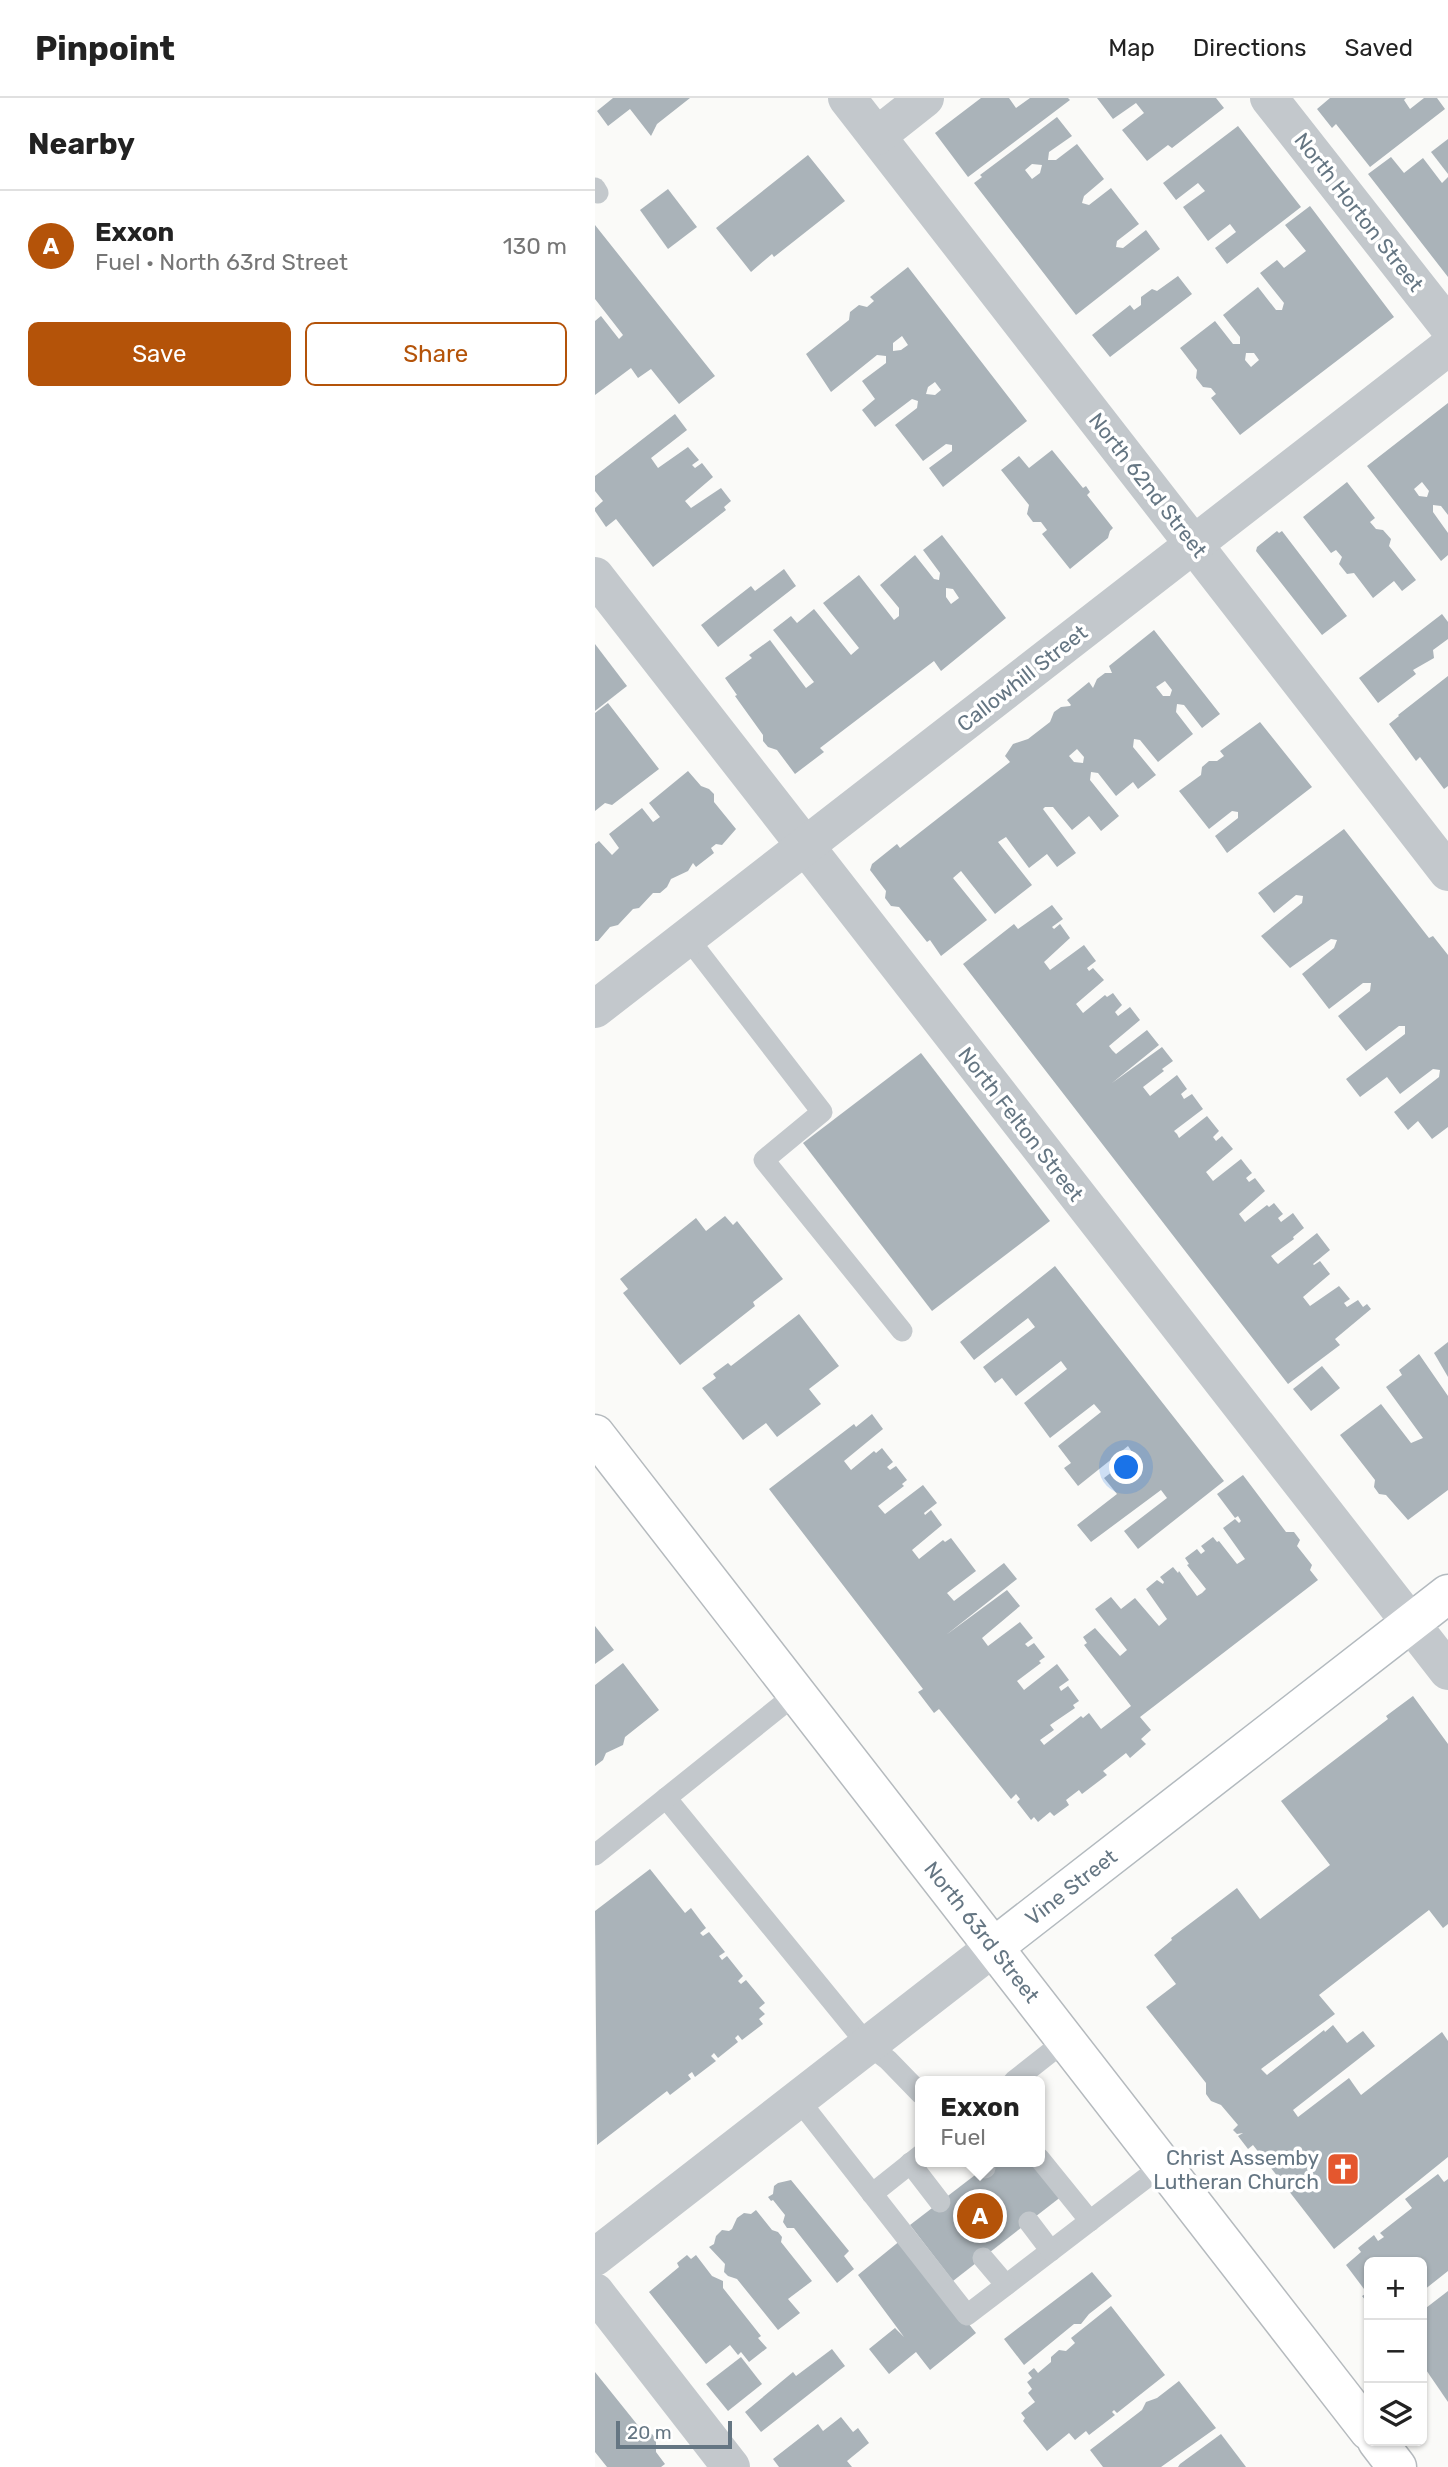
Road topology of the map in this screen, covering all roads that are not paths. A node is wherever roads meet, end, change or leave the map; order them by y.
1 (847, 98) edge
2 (925, 98) edge
3 (1269, 98) edge
4 (877, 136) junction
5 (1448, 326) edge
6 (1448, 346) edge
7 (1194, 544) junction
8 (595, 576) edge
9 (805, 846) junction
10 (1448, 872) edge
11 (687, 937) junction
12 (595, 1009) edge
13 (902, 1331) dead end
14 (595, 1434) edge
15 (1448, 1594) edge
16 (1411, 1623) junction
17 (1448, 1671) edge
18 (797, 1693) junction
19 (666, 1798) junction
20 (595, 1855) edge
21 (994, 1947) junction
22 (1066, 2040) junction
23 (867, 2044) junction
24 (1020, 2076) edge
25 (915, 2088) edge
26 (798, 2099) junction
27 (915, 2159) edge
28 (1045, 2165) edge
29 (1163, 2165) junction
30 (920, 2167) edge
31 (872, 2194) junction
32 (940, 2202) dead end
33 (1090, 2221) junction
34 (1029, 2222) dead end
35 (1051, 2251) junction
36 (595, 2257) edge
37 (983, 2258) dead end
38 (1006, 2285) junction
39 (595, 2292) edge
40 (1364, 2425) edge
41 (1381, 2446) edge
42 (731, 2467) edge
43 (1397, 2467) edge

1 - 4 street, North 62nd Street
2 - 4 street
3 - 5 street, North Horton Street
4 - 7 street, North 62nd Street
6 - 7 street, Callowhill Street
7 - 9 street, Callowhill Street
7 - 10 street, North 62nd Street
8 - 9 street, North Felton Street
9 - 11 street, Callowhill Street
9 - 16 street, North Felton Street
11 - 12 street, Callowhill Street
11 - 13 lane
14 - 18 main road, North 63rd Street
15 - 16 main road, Vine Street
16 - 17 street, North Felton Street
16 - 21 main road, Vine Street
18 - 19 lane
18 - 21 main road, North 63rd Street
19 - 20 lane
19 - 23 lane
21 - 22 main road, North 63rd Street
21 - 23 street, Vine Street
22 - 24 lane
22 - 29 main road, North 63rd Street
23 - 25 lane
23 - 26 street, Vine Street
26 - 31 lane
26 - 36 street, Vine Street
27 - 31 lane
28 - 33 lane
29 - 33 lane
29 - 40 main road, North 63rd Street
30 - 32 lane
31 - 38 lane
33 - 35 lane
34 - 35 lane
35 - 38 lane
37 - 38 lane
39 - 42 street
41 - 43 main road

